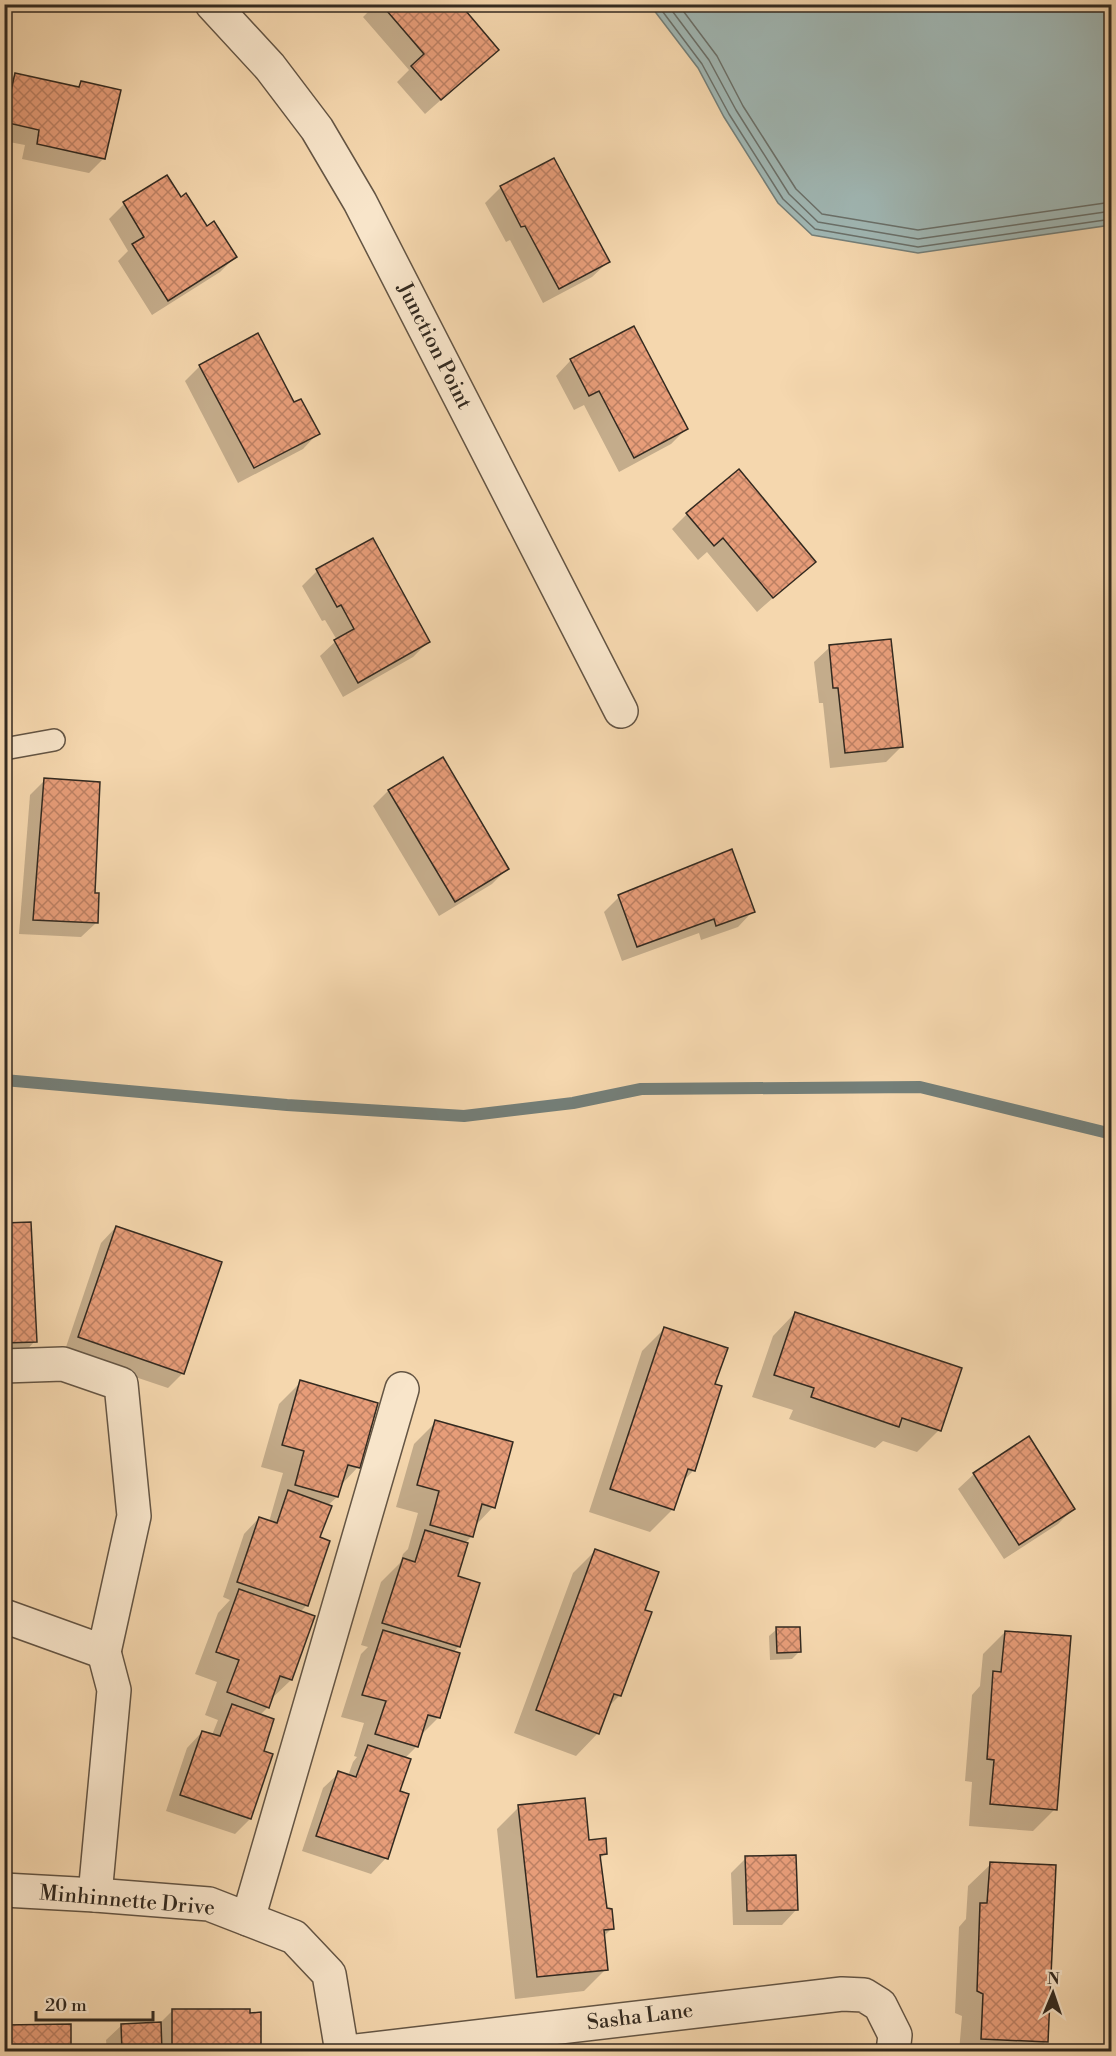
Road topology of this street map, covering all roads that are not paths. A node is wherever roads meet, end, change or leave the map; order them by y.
1 (212, 4) edge
2 (621, 711) dead end
3 (54, 740) dead end
4 (4, 749) edge
5 (4, 1366) edge
6 (402, 1389) dead end
7 (4, 1616) edge
8 (104, 1652) junction
9 (4, 1890) edge
10 (94, 1895) junction
11 (248, 1919) junction
12 (342, 2052) edge
13 (348, 2052) edge
14 (893, 2052) edge

1 - 2 street, Junction Point
3 - 4 lane
5 - 8 street
6 - 11 street
7 - 8 street
8 - 10 street
9 - 10 street, Minhinnette Drive
10 - 11 street, Minhinnette Drive
11 - 12 street, Minhinnette Drive
13 - 14 street, Sasha Lane

